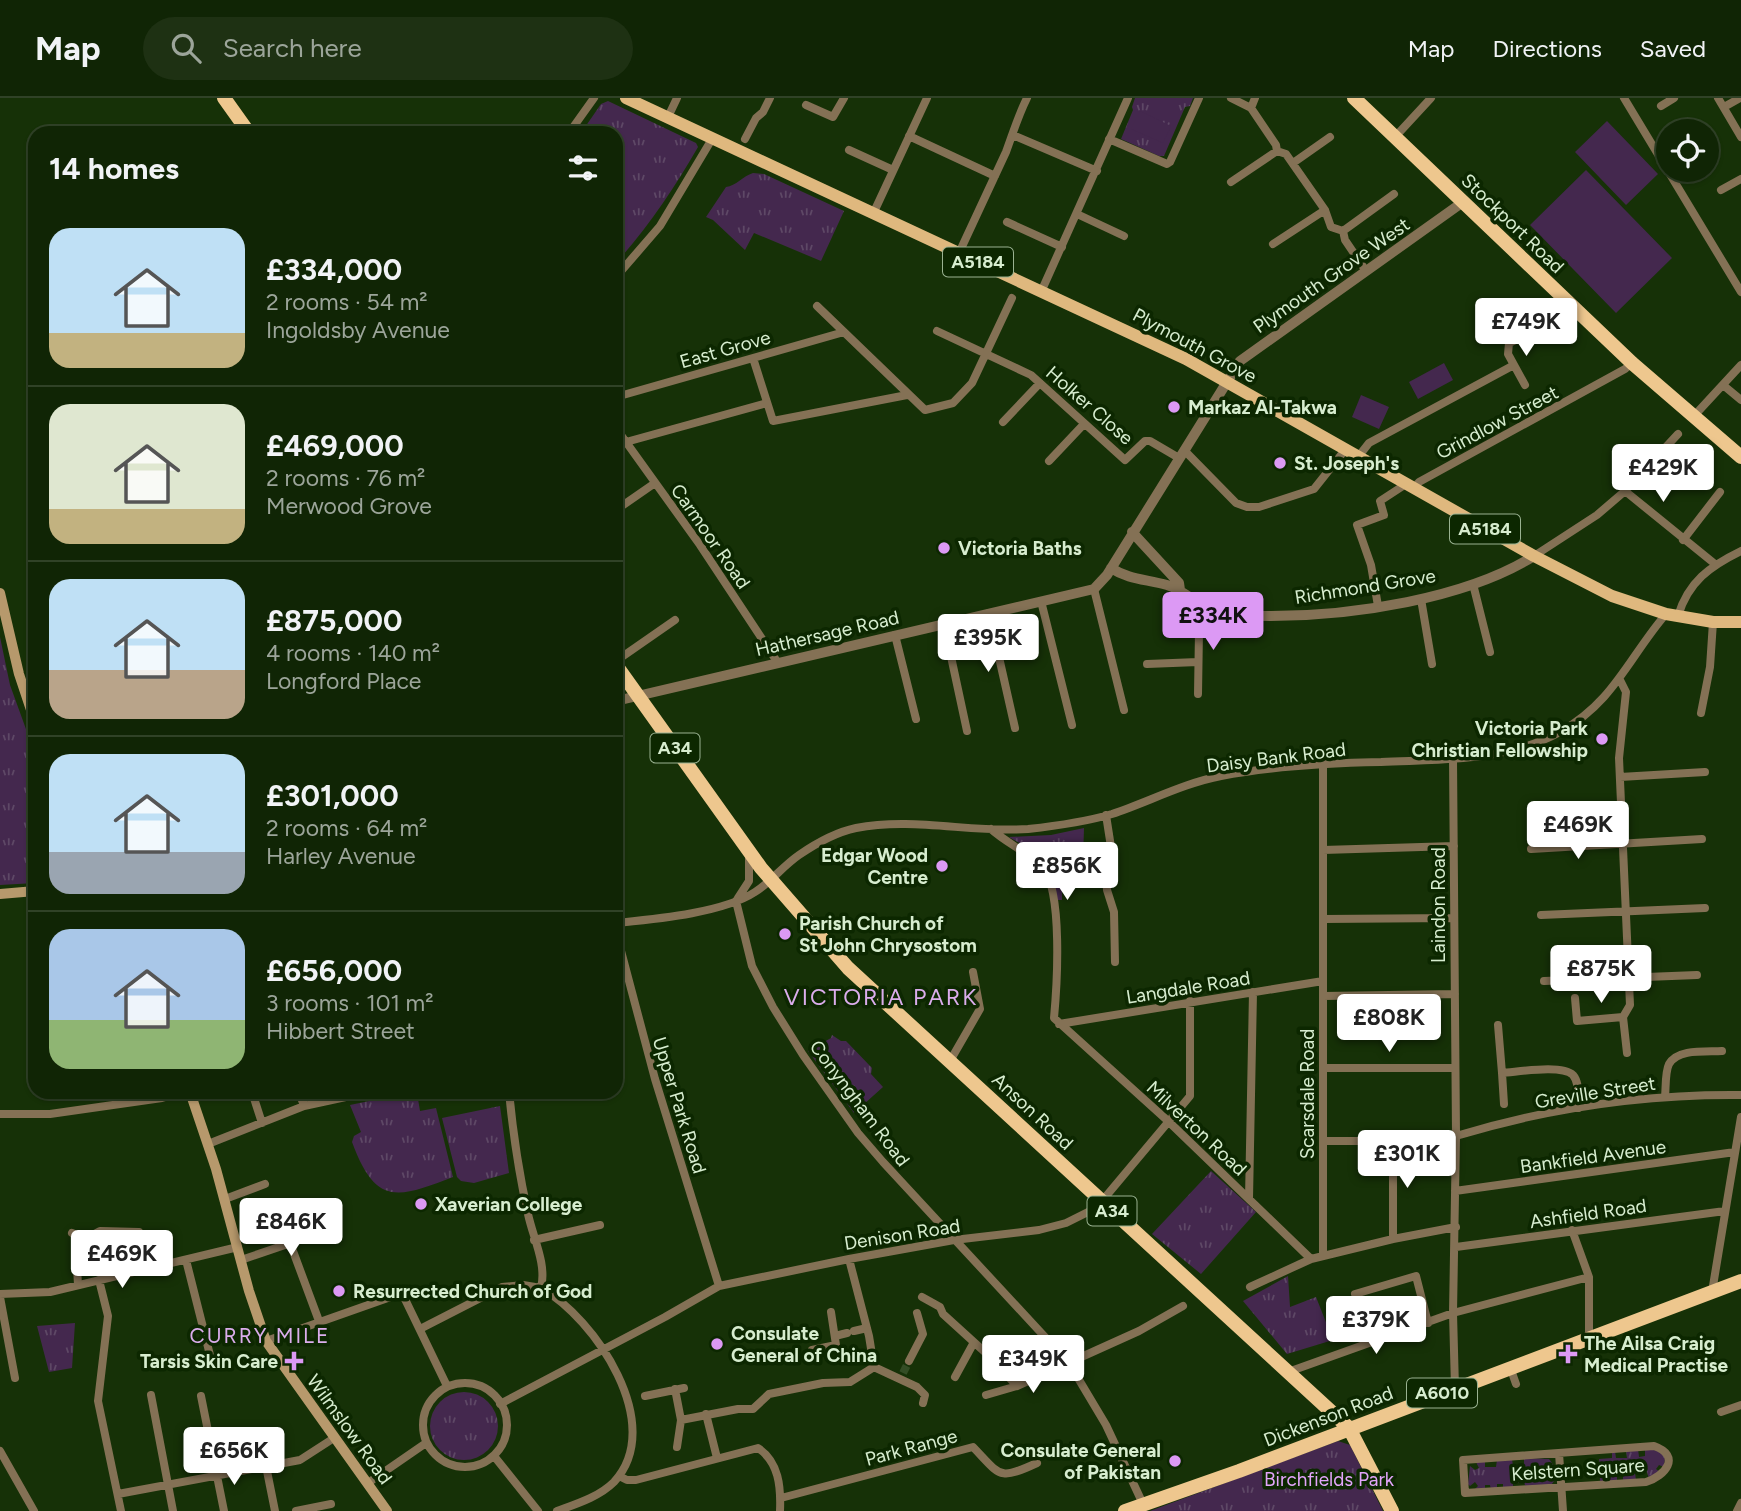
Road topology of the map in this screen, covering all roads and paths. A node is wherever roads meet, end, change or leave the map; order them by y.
1 (225, 98) edge
2 (594, 98) edge
3 (626, 98) edge
4 (677, 98) edge
5 (770, 98) edge
6 (844, 98) edge
7 (927, 98) edge
8 (1027, 98) edge
9 (1128, 98) edge
10 (1199, 98) edge
11 (1231, 98) edge
12 (1255, 98) edge
13 (1354, 98) edge
14 (1432, 98) edge
15 (1624, 98) edge
16 (1674, 98) edge
17 (1718, 98) edge
18 (1740, 98) edge
19 (806, 105) dead end
20 (1661, 106) dead end
21 (1724, 107) junction
22 (1251, 108) junction
23 (668, 117) junction
24 (244, 126) edge
25 (574, 126) edge
26 (1013, 135) junction
27 (909, 136) junction
28 (1741, 136) edge
29 (1330, 137) dead end
30 (1395, 137) junction
31 (712, 139) junction
32 (745, 139) dead end
33 (1109, 139) junction
34 (849, 150) dead end
35 (1277, 151) junction
36 (1293, 163) junction
37 (893, 170) junction
38 (1097, 171) junction
39 (995, 176) junction
40 (1741, 179) edge
41 (1231, 182) dead end
42 (1721, 190) dead end
43 (1394, 194) dead end
44 (1463, 202) junction
45 (1325, 210) junction
46 (873, 214) junction
47 (1077, 214) junction
48 (1007, 222) dead end
49 (1343, 231) junction
50 (1124, 236) dead end
51 (1273, 244) dead end
52 (1062, 247) junction
53 (959, 253) junction
54 (623, 269) edge
55 (1366, 271) junction
56 (1041, 292) junction
57 (1741, 292) edge
58 (1012, 298) dead end
59 (817, 306) dead end
60 (937, 331) dead end
61 (844, 332) junction
62 (1533, 332) dead end
63 (985, 354) junction
64 (753, 358) junction
65 (1632, 363) junction
66 (1741, 365) edge
67 (1514, 366) junction
68 (1226, 382) junction
69 (1040, 383) junction
70 (1525, 385) dead end
71 (1723, 385) junction
72 (623, 395) edge
73 (907, 395) junction
74 (1741, 400) edge
75 (767, 403) junction
76 (1693, 417) junction
77 (1003, 422) dead end
78 (1084, 424) junction
79 (1678, 434) dead end
80 (623, 438) edge
81 (626, 442) junction
82 (1346, 450) junction
83 (1181, 454) junction
84 (1358, 457) junction
85 (1741, 457) edge
86 (1049, 461) dead end
87 (655, 483) junction
88 (1410, 486) junction
89 (1625, 491) junction
90 (1720, 492) dead end
91 (623, 505) edge
92 (1132, 532) junction
93 (1683, 540) junction
94 (1741, 551) edge
95 (1534, 556) junction
96 (1715, 564) junction
97 (1111, 568) junction
98 (1473, 584) junction
99 (1094, 589) junction
100 (1180, 590) junction
101 (0, 593) edge
102 (1421, 599) junction
103 (1041, 601) junction
104 (1378, 606) junction
105 (1203, 607) junction
106 (989, 613) junction
107 (1672, 615) junction
108 (675, 620) dead end
109 (1713, 622) junction
110 (1741, 622) edge
111 (943, 624) junction
112 (895, 635) junction
113 (1490, 652) dead end
114 (623, 658) edge
115 (1198, 662) junction
116 (778, 663) junction
117 (1147, 664) dead end
118 (1432, 664) dead end
119 (623, 674) edge
120 (1620, 680) junction
121 (28, 686) edge
122 (1198, 694) dead end
123 (637, 696) junction
124 (623, 700) edge
125 (1124, 710) dead end
126 (1702, 713) dead end
127 (916, 719) dead end
128 (1072, 724) dead end
129 (1015, 728) dead end
130 (968, 731) dead end
131 (1454, 759) junction
132 (1323, 765) junction
133 (1705, 772) dead end
134 (1620, 778) junction
135 (1106, 815) junction
136 (991, 829) junction
137 (1702, 839) dead end
138 (1623, 843) junction
139 (1454, 846) junction
140 (1531, 849) dead end
141 (1323, 850) junction
142 (748, 851) junction
143 (770, 880) junction
144 (28, 892) edge
145 (0, 894) edge
146 (736, 901) junction
147 (1705, 908) dead end
148 (1625, 911) junction
149 (1541, 915) dead end
150 (1454, 918) junction
151 (1323, 919) junction
152 (623, 922) edge
153 (623, 958) edge
154 (1115, 962) dead end
155 (973, 972) dead end
156 (1697, 975) dead end
157 (1628, 978) junction
158 (1323, 981) junction
159 (1544, 981) dead end
160 (1253, 992) junction
161 (1455, 994) junction
162 (1323, 996) junction
163 (1575, 998) dead end
164 (1190, 1001) junction
165 (1623, 1017) junction
166 (1059, 1024) junction
167 (1498, 1025) dead end
168 (1722, 1051) dead end
169 (1627, 1053) dead end
170 (950, 1061) junction
171 (1323, 1068) junction
172 (1455, 1068) junction
173 (1502, 1073) junction
174 (1741, 1095) edge
175 (1665, 1097) junction
176 (154, 1099) edge
177 (192, 1099) edge
178 (253, 1099) edge
179 (302, 1099) edge
180 (336, 1099) edge
181 (510, 1099) edge
182 (1504, 1104) dead end
183 (304, 1106) junction
184 (1579, 1108) junction
185 (0, 1114) edge
186 (1741, 1116) edge
187 (1168, 1121) junction
188 (262, 1123) junction
189 (1456, 1138) junction
190 (1323, 1141) junction
191 (1393, 1142) junction
192 (208, 1144) junction
193 (1735, 1152) junction
194 (265, 1184) dead end
195 (1455, 1191) junction
196 (225, 1199) junction
197 (1249, 1199) junction
198 (1102, 1201) junction
199 (1725, 1212) junction
200 (600, 1225) dead end
201 (1455, 1227) junction
202 (331, 1229) dead end
203 (1572, 1230) junction
204 (139, 1232) dead end
205 (72, 1233) dead end
206 (85, 1239) junction
207 (1392, 1239) junction
208 (534, 1240) junction
209 (954, 1240) junction
210 (290, 1244) junction
211 (238, 1247) junction
212 (1456, 1247) junction
213 (1323, 1256) junction
214 (849, 1259) junction
215 (1311, 1259) junction
216 (186, 1260) junction
217 (241, 1260) junction
218 (1589, 1277) junction
219 (99, 1280) junction
220 (1741, 1281) edge
221 (78, 1285) junction
222 (719, 1286) junction
223 (1250, 1287) dead end
224 (541, 1288) junction
225 (1712, 1292) junction
226 (1355, 1293) dead end
227 (0, 1295) edge
228 (922, 1297) dead end
229 (1183, 1306) dead end
230 (831, 1312) dead end
231 (917, 1312) dead end
232 (1453, 1313) junction
233 (319, 1321) junction
234 (1429, 1323) junction
235 (867, 1328) junction
236 (420, 1329) junction
237 (835, 1336) junction
238 (1589, 1338) junction
239 (266, 1340) junction
240 (973, 1344) junction
241 (603, 1348) junction
242 (812, 1350) dead end
243 (909, 1361) tunnel mouth
244 (1069, 1363) junction
245 (223, 1364) dead end
246 (874, 1367) junction
247 (1510, 1367) junction
248 (1288, 1372) junction
249 (955, 1377) dead end
250 (15, 1378) dead end
251 (1516, 1384) dead end
252 (1017, 1386) junction
253 (447, 1387) junction
254 (1455, 1388) junction
255 (151, 1395) dead end
256 (986, 1395) dead end
257 (201, 1396) dead end
258 (645, 1396) dead end
259 (923, 1403) dead end
260 (500, 1404) junction
261 (1741, 1405) edge
262 (1721, 1412) dead end
263 (706, 1414) junction
264 (681, 1420) junction
265 (1349, 1428) junction
266 (334, 1438) junction
267 (426, 1443) junction
268 (677, 1447) dead end
269 (0, 1451) edge
270 (1559, 1453) junction
271 (494, 1456) junction
272 (717, 1458) junction
273 (1037, 1463) dead end
274 (266, 1466) junction
275 (216, 1475) junction
276 (619, 1476) junction
277 (368, 1483) junction
278 (168, 1485) junction
279 (1561, 1487) junction
280 (118, 1494) junction
281 (781, 1497) junction
282 (1741, 1503) edge
283 (331, 1504) dead end
284 (1143, 1504) junction
285 (34, 1511) edge
286 (121, 1511) edge
287 (173, 1511) edge
288 (224, 1511) edge
289 (275, 1511) edge
290 (296, 1511) edge
291 (387, 1511) edge
292 (538, 1511) edge
293 (557, 1511) edge
294 (780, 1511) edge
295 (1125, 1511) edge
296 (1392, 1511) edge
297 (1563, 1511) edge
298 (1737, 1511) edge

1 - 24 highway
2 - 25 street
3 - 23 main road, Plymouth Grove / A5184
4 - 23 street
5 - 32 street
6 - 19 street
7 - 27 street
8 - 26 street
9 - 33 street
10 - 33 street
11 - 22 street
12 - 22 street
13 - 30 highway, Stockport Road
14 - 30 street
15 - 57 street
16 - 20 street
17 - 21 street
18 - 21 street
21 - 28 street
22 - 35 street
23 - 31 main road, Plymouth Grove / A5184
26 - 38 street
26 - 39 street
27 - 37 street
27 - 39 street
29 - 36 street
30 - 44 highway, Stockport Road
31 - 46 main road, Plymouth Grove / A5184
31 - 54 street
33 - 38 street
34 - 37 street
35 - 36 street
35 - 41 street
36 - 45 street
37 - 46 street
38 - 47 street
39 - 53 street
40 - 42 street
43 - 49 street
44 - 55 street, Plymouth Grove West
44 - 65 highway, Stockport Road
45 - 49 street
45 - 51 street
46 - 53 main road, Plymouth Grove / A5184
47 - 50 street
47 - 52 street
48 - 52 street
49 - 55 street
52 - 56 street
53 - 56 main road, Plymouth Grove / A5184
55 - 68 street, Plymouth Grove West
56 - 68 main road, Plymouth Grove / A5184
58 - 63 street
59 - 61 street
60 - 63 street, Holker Close
61 - 64 street, East Grove
61 - 73 street
62 - 67 street
63 - 69 street, Holker Close
63 - 73 street
64 - 72 street, East Grove
64 - 75 street
65 - 76 highway, Stockport Road
65 - 88 street, Grindlow Street
66 - 71 street
67 - 70 street
67 - 84 street
68 - 82 main road, Plymouth Grove / A5184
68 - 83 street
69 - 77 street
69 - 78 street, Holker Close
71 - 74 street
71 - 76 street
73 - 75 street
75 - 81 street
76 - 85 highway, Stockport Road
78 - 83 street, Holker Close
78 - 86 street
79 - 89 street, Richmond Grove
80 - 81 street, Carmoor Road
81 - 87 street, Carmoor Road
82 - 83 street
82 - 84 main road, Plymouth Grove / A5184
83 - 92 street
84 - 88 main road, Plymouth Grove / A5184
87 - 91 street
87 - 116 street, Carmoor Road
88 - 95 main road, Plymouth Grove / A5184
88 - 104 street, Grindlow Street
89 - 93 street
89 - 95 street, Richmond Grove
90 - 93 street
92 - 97 street
92 - 100 street, Richmond Grove
93 - 96 street
94 - 96 street, Daisy Bank Road
95 - 98 street, Richmond Grove
95 - 107 main road, Plymouth Grove / A5184
96 - 107 street, Daisy Bank Road
97 - 99 street
97 - 100 street, Richmond Grove
98 - 102 street, Richmond Grove
98 - 113 street
99 - 103 street, Hathersage Road
99 - 125 street
100 - 105 street, Richmond Grove
101 - 121 main road
102 - 104 street, Richmond Grove
102 - 118 street
103 - 106 street, Hathersage Road
103 - 128 street
104 - 105 street, Richmond Grove
105 - 115 street
106 - 111 street, Hathersage Road
106 - 129 street
107 - 109 main road, Plymouth Grove / A5184
107 - 120 street, Daisy Bank Road
108 - 114 street
109 - 110 main road, Plymouth Grove / A5184
109 - 126 street
111 - 112 street, Hathersage Road
111 - 130 street
112 - 116 street, Hathersage Road
112 - 127 street
115 - 117 street
115 - 122 street
116 - 123 street, Hathersage Road
119 - 123 highway, A34
120 - 131 street, Daisy Bank Road
120 - 134 street
123 - 124 street, Hathersage Road
123 - 142 highway, Anson Road / A34
131 - 132 street, Daisy Bank Road
131 - 139 street, Laindon Road
132 - 135 street, Daisy Bank Road
132 - 141 street, Scarsdale Road
133 - 134 street
134 - 138 street
135 - 136 street, Daisy Bank Road
135 - 154 street
136 - 143 street, Daisy Bank Road
136 - 166 street
137 - 138 street
138 - 140 street
138 - 148 street
139 - 141 street
139 - 150 street, Laindon Road
141 - 151 street, Scarsdale Road
142 - 143 highway, Anson Road / A34
142 - 146 street
143 - 146 street, Daisy Bank Road
143 - 170 highway, Anson Road / A34
144 - 145 main road
146 - 152 street, Daisy Bank Road
146 - 209 street, Conyngham Road
147 - 148 street
148 - 149 street
148 - 157 street
150 - 151 street
150 - 161 street, Laindon Road
151 - 158 street, Scarsdale Road
153 - 222 street, Upper Park Road
155 - 170 street
156 - 157 street
157 - 159 street
157 - 165 street
158 - 160 street, Langdale Road
158 - 162 street, Scarsdale Road
160 - 164 street, Langdale Road
160 - 197 street
161 - 162 street
161 - 172 street, Laindon Road
162 - 171 street, Scarsdale Road
163 - 165 street
164 - 166 street, Langdale Road
164 - 187 street, Denison Road
165 - 169 street
166 - 187 street, Milverton Road
167 - 173 street
168 - 175 street
170 - 198 highway, Anson Road / A34
171 - 172 street
171 - 190 street, Scarsdale Road
172 - 189 street, Laindon Road
173 - 182 street
173 - 184 street
174 - 175 street, Greville Street
175 - 184 street, Greville Street
176 - 185 street
177 - 192 main road, Wilmslow Road
178 - 188 street
179 - 183 street
180 - 183 street
181 - 208 street
183 - 188 street
184 - 189 street, Greville Street
186 - 193 street
187 - 197 street, Milverton Road
187 - 198 street, Denison Road
188 - 192 street
189 - 191 street, Greville Street
189 - 195 street, Laindon Road
190 - 191 street, Greville Street
190 - 213 street, Scarsdale Road
191 - 207 street
192 - 196 main road, Wilmslow Road
193 - 195 street, Bankfield Avenue
193 - 199 street
194 - 196 street
195 - 201 street, Laindon Road
196 - 211 main road, Wilmslow Road
197 - 215 street, Milverton Road
198 - 209 street, Denison Road
198 - 248 highway, Anson Road / A34
199 - 203 street, Ashfield Road
199 - 225 street
200 - 208 street
201 - 207 street
201 - 212 street, Laindon Road
202 - 210 street
203 - 212 street, Ashfield Road
203 - 218 street
204 - 206 street
205 - 206 street
206 - 221 street
207 - 213 street
208 - 224 street
209 - 214 street, Denison Road
209 - 244 street, Conyngham Road
210 - 217 street
210 - 233 street
211 - 216 street
211 - 217 main road, Wilmslow Road
212 - 232 street, Laindon Road
213 - 215 street
214 - 222 street, Denison Road
214 - 235 street
215 - 223 street
216 - 219 street
216 - 245 street
217 - 239 main road, Wilmslow Road
218 - 232 street
218 - 238 street
219 - 221 street
219 - 280 street
220 - 225 highway, Dickenson Road / A6010
221 - 227 street
222 - 241 street, Denison Road
224 - 236 street
224 - 241 street
225 - 238 highway, Dickenson Road / A6010
226 - 234 street
227 - 250 street
228 - 240 street
229 - 244 street
230 - 237 street
231 - 243 street
232 - 234 street
232 - 254 street, Laindon Road
233 - 236 street
233 - 239 street
234 - 248 street
235 - 237 street
235 - 246 street
236 - 253 street
237 - 242 street
238 - 247 highway, Dickenson Road / A6010
239 - 266 main road, Wilmslow Road
240 - 249 street
240 - 252 street
241 - 260 street, Denison Road
241 - 276 street
244 - 252 street
244 - 284 street, Conyngham Road
246 - 259 street
246 - 263 street
247 - 251 street
247 - 254 highway, Dickenson Road / A6010
248 - 265 highway, Anson Road / A34
252 - 256 street
253 - 260 street
253 - 267 street
254 - 265 highway, Dickenson Road / A6010
255 - 278 street
257 - 275 street
258 - 264 street
260 - 271 street
261 - 262 street
263 - 264 street
263 - 272 street
264 - 268 street
265 - 284 highway, Dickenson Road / A6010
265 - 296 highway, A34
266 - 274 street
266 - 277 main road, Wilmslow Road
267 - 271 street
267 - 277 street
269 - 285 street
270 - 279 street
270 - 279 street, Kelstern Square
270 - 279 street, Kelstern Square
271 - 292 street
272 - 276 street
272 - 281 street
273 - 281 street, Park Range
274 - 275 street
274 - 289 street
275 - 278 street
275 - 288 street
276 - 293 street
277 - 291 main road, Wilmslow Road
278 - 280 street
278 - 287 street
279 - 297 street
280 - 286 street
281 - 294 street
282 - 298 street
283 - 290 street
284 - 295 highway, Dickenson Road / A6010

